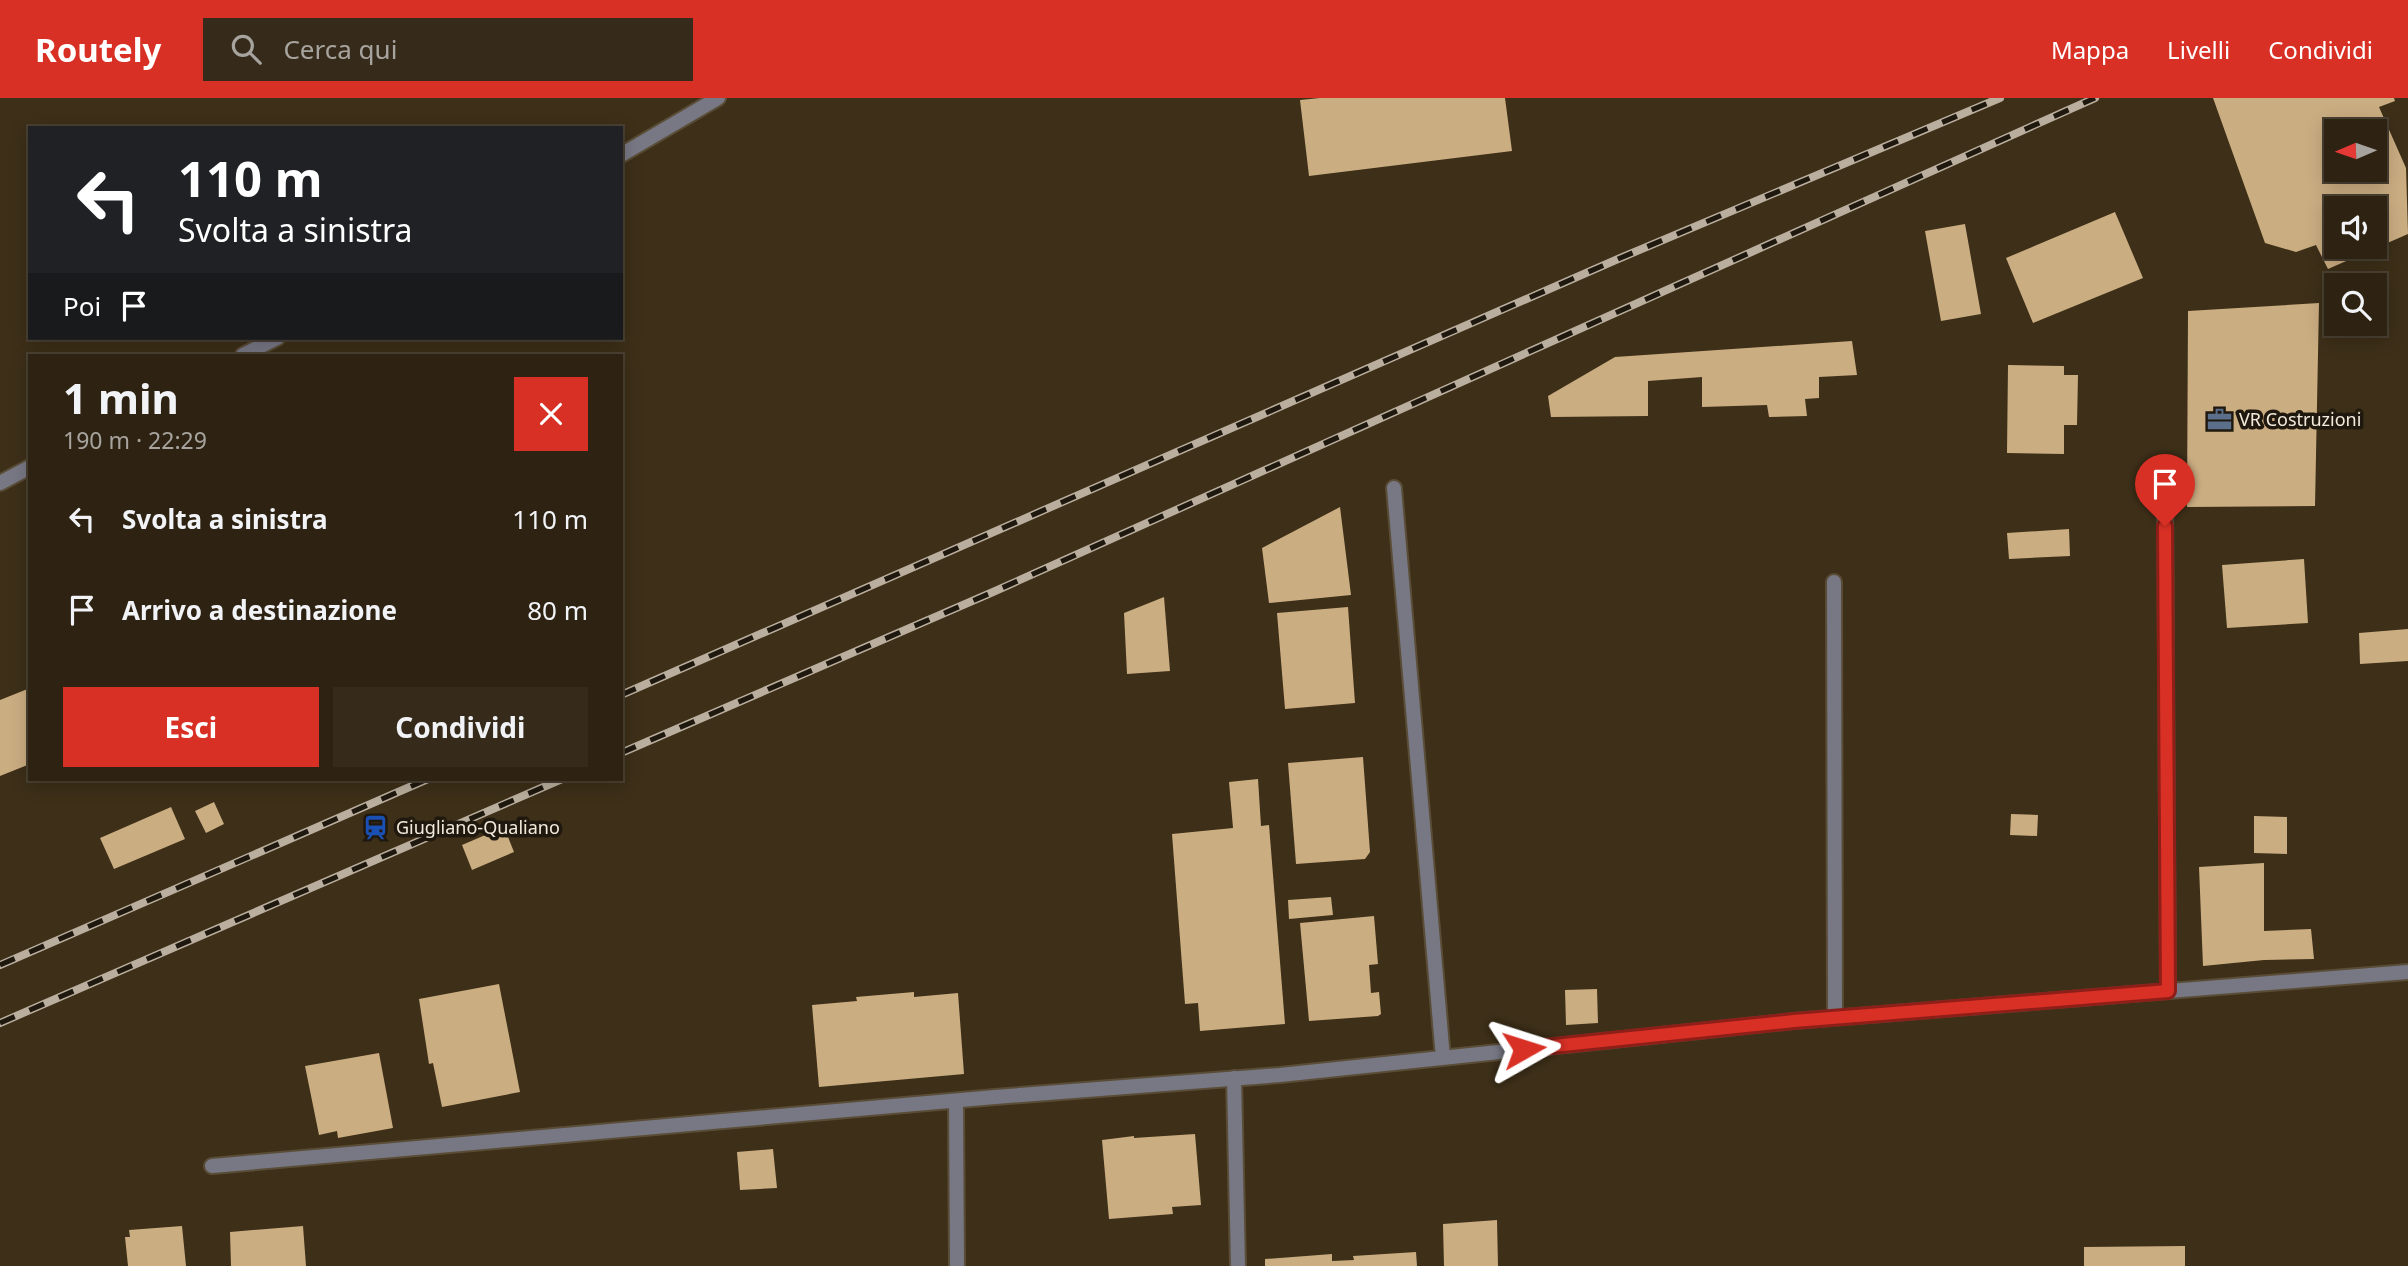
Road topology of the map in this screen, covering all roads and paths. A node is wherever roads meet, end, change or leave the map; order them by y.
1 (718, 98) edge
2 (623, 154) edge
3 (273, 340) edge
4 (245, 354) edge
5 (28, 468) edge
6 (0, 482) edge
7 (1394, 488) dead end
8 (2165, 499) dead end
9 (1834, 582) dead end
10 (2408, 972) edge
11 (2168, 991) junction
12 (1835, 1018) junction
13 (1444, 1058) junction
14 (1234, 1078) junction
15 (956, 1101) junction
16 (212, 1166) dead end
17 (957, 1266) edge
18 (1238, 1266) edge

1 - 2 street
3 - 4 street
5 - 6 street
7 - 13 street
8 - 11 street
9 - 12 street
10 - 11 street
11 - 12 street
12 - 13 street
13 - 14 street
14 - 15 street
14 - 18 street
15 - 16 street
15 - 17 street

